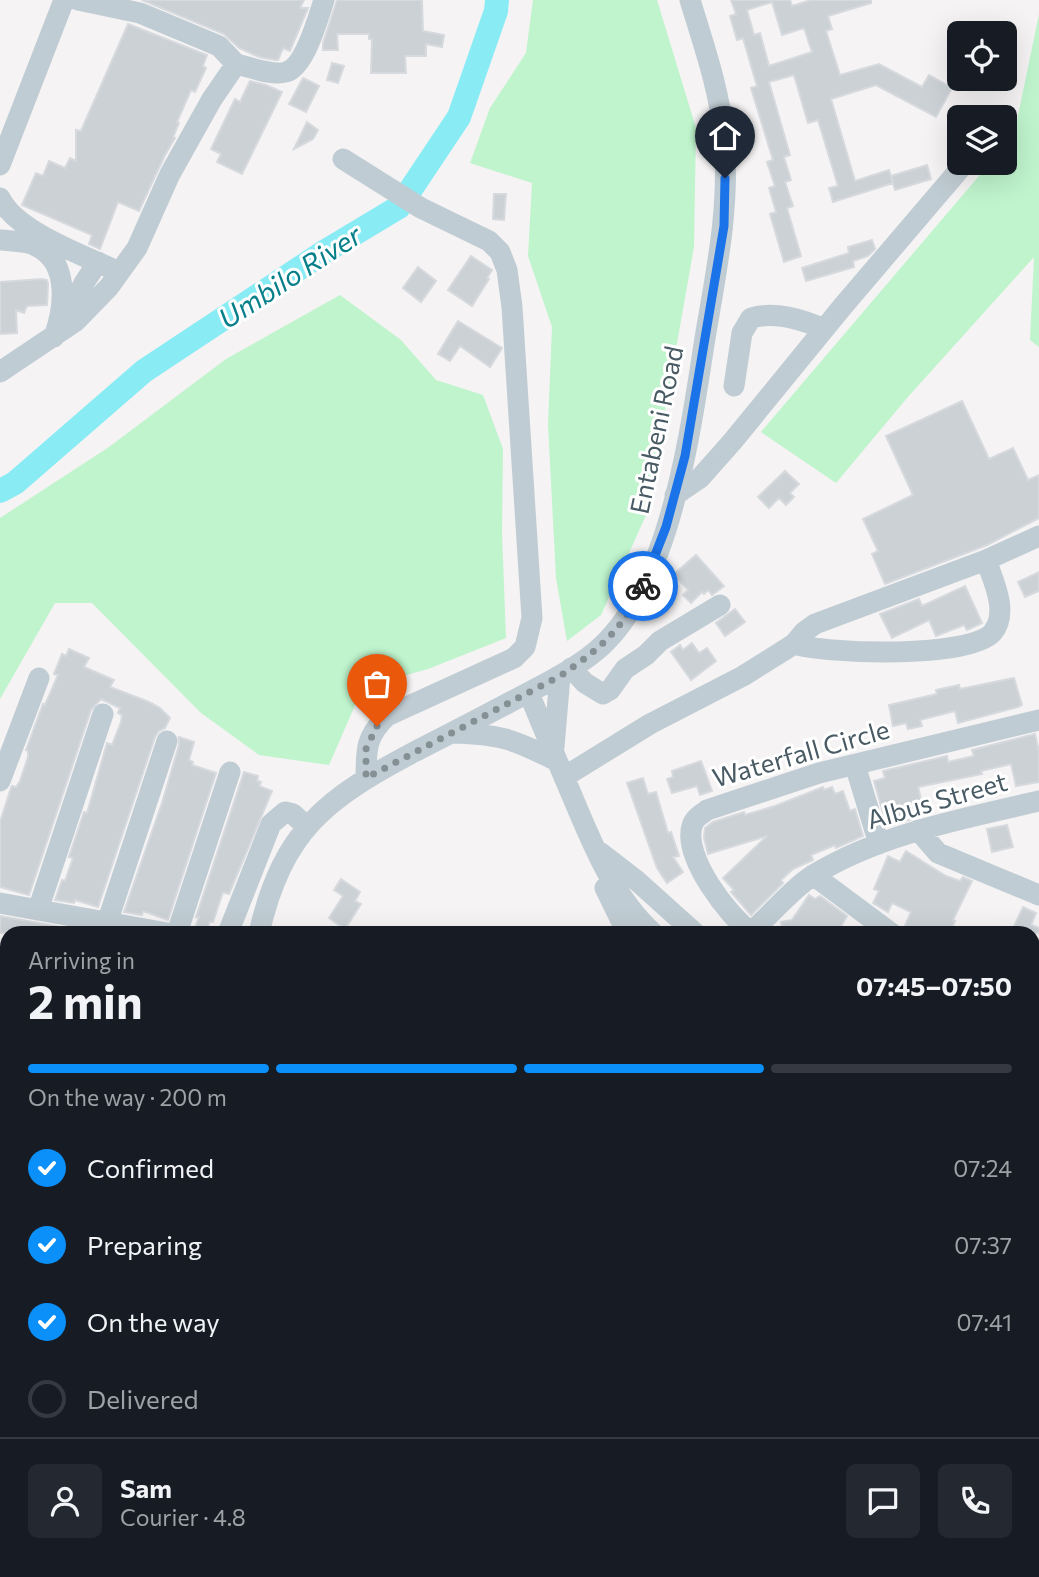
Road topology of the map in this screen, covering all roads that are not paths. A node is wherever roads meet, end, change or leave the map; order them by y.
1 (64, 0) edge
2 (78, 0) edge
3 (324, 0) edge
4 (690, 0) edge
5 (236, 64) junction
6 (343, 159) dead end
7 (0, 165) edge
8 (955, 175) edge
9 (2, 207) edge
10 (0, 240) edge
11 (98, 262) junction
12 (120, 272) junction
13 (824, 329) junction
14 (57, 335) junction
15 (0, 372) edge
16 (734, 386) dead end
17 (675, 495) junction
18 (1039, 536) edge
19 (986, 561) junction
20 (720, 605) dead end
21 (794, 644) junction
22 (566, 672) junction
23 (39, 678) dead end
24 (528, 692) junction
25 (103, 714) dead end
26 (1039, 720) edge
27 (451, 733) junction
28 (167, 741) dead end
29 (558, 764) junction
30 (855, 765) junction
31 (230, 772) dead end
32 (366, 778) junction
33 (0, 781) edge
34 (1039, 801) edge
35 (307, 827) junction
36 (918, 830) junction
37 (879, 844) junction
38 (593, 847) junction
39 (813, 875) junction
40 (1039, 895) edge
41 (0, 903) edge
42 (38, 910) junction
43 (107, 923) junction
44 (125, 926) edge
45 (179, 926) edge
46 (231, 926) edge
47 (261, 926) edge
48 (623, 926) edge
49 (647, 926) edge
50 (687, 926) edge
51 (739, 926) edge
52 (747, 926) edge
53 (882, 926) edge

1 - 7 street
2 - 5 street
3 - 5 street
4 - 17 street, Entabeni Road
5 - 12 street
6 - 32 street
8 - 13 street
9 - 11 street
10 - 14 street
11 - 12 street
11 - 14 street
12 - 14 street
13 - 16 street
13 - 17 street
14 - 15 street
17 - 22 street, Entabeni Road
18 - 19 street
19 - 21 street
19 - 21 street
20 - 22 street
21 - 29 street
22 - 24 street, Entabeni Road
22 - 29 street
23 - 33 street
24 - 27 street, Entabeni Road
24 - 29 street
25 - 42 street
26 - 30 street, Waterfall Circle
27 - 29 street
27 - 32 street, Entabeni Road
28 - 43 street
29 - 38 street
30 - 37 street
30 - 51 street, Waterfall Circle
31 - 45 street
32 - 35 street, Entabeni Road
34 - 36 street, Albus Street
35 - 46 street
35 - 47 street, Entabeni Road
36 - 37 street, Albus Street
36 - 40 street
37 - 39 street, Albus Street
38 - 48 street
38 - 49 street
38 - 50 street
39 - 52 street, Albus Street
39 - 53 street
41 - 42 street
42 - 43 street
43 - 44 street

